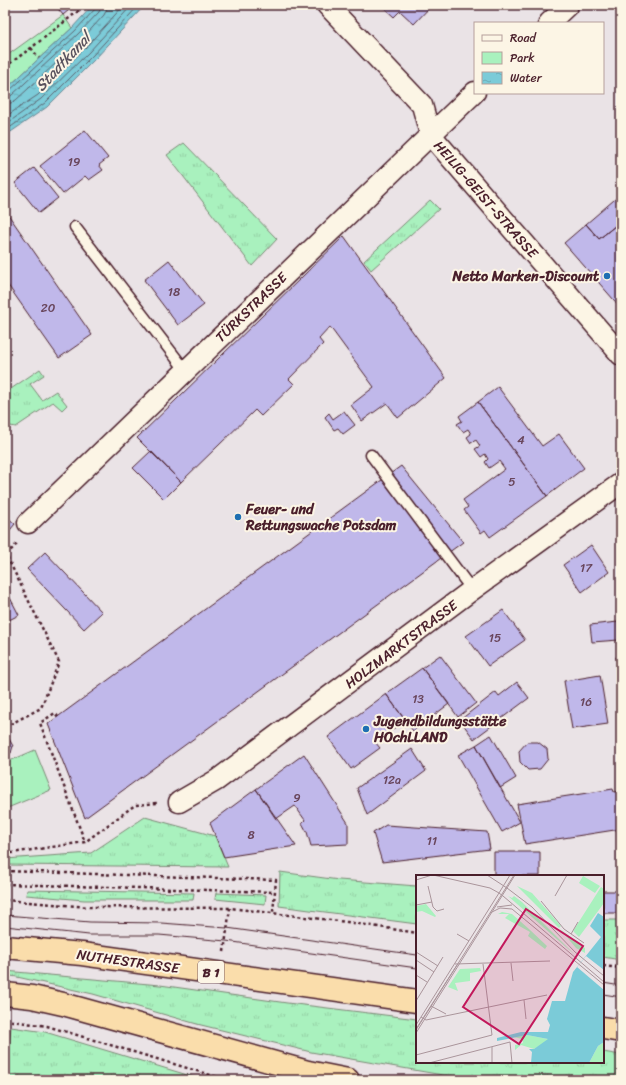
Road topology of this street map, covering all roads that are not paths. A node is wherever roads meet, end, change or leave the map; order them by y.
1 (327, 5) edge
2 (568, 5) edge
3 (550, 22) edge
4 (474, 93) edge
5 (430, 134) junction
6 (75, 227) dead end
7 (621, 355) edge
8 (186, 371) junction
9 (371, 455) dead end
10 (621, 483) edge
11 (28, 523) road end
12 (472, 590) junction
13 (179, 802) road end
14 (5, 947) edge
15 (5, 994) edge
16 (416, 1001) edge
17 (604, 1028) edge
18 (621, 1031) edge
19 (348, 1080) edge

1 - 5 street, HEILIG-GEIST-STRASSE
2 - 3 street
4 - 5 street, TÜRKSTRASSE
5 - 7 street, HEILIG-GEIST-STRASSE
5 - 8 street, TÜRKSTRASSE
6 - 8 lane
8 - 11 street, TÜRKSTRASSE
9 - 12 lane
10 - 12 street, HOLZMARKTSTRASSE
12 - 13 street, HOLZMARKTSTRASSE
14 - 16 highway, NUTHESTRASSE / B 1
15 - 19 highway
17 - 18 highway

